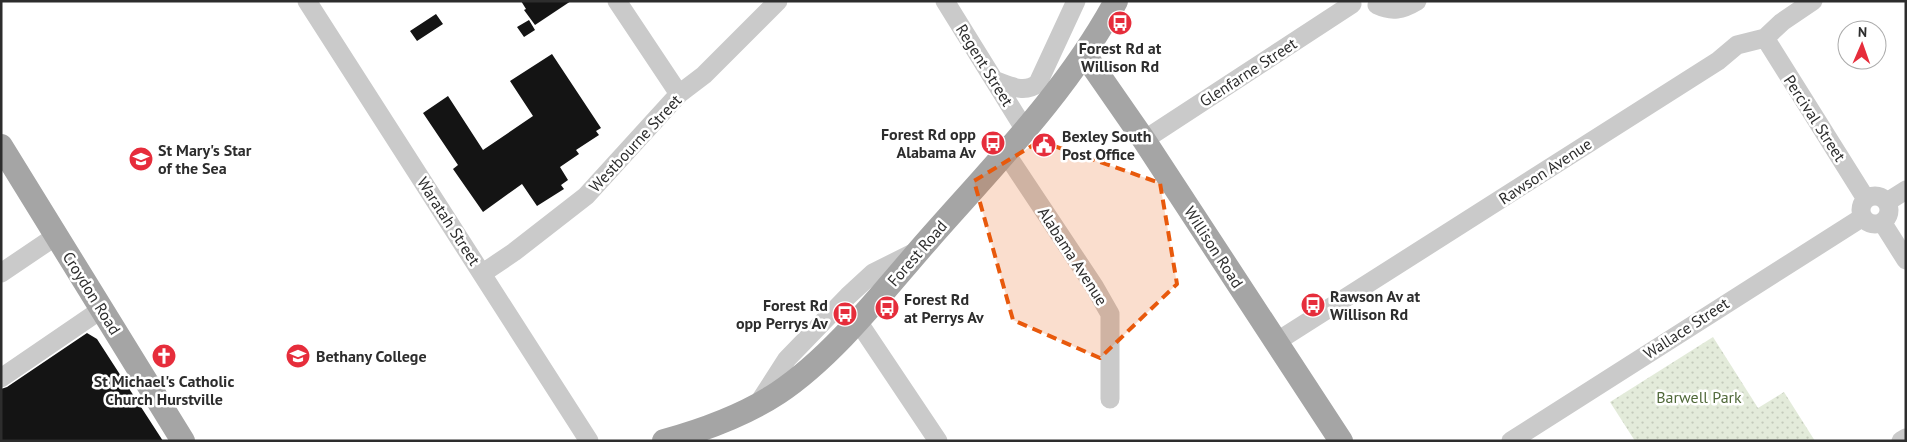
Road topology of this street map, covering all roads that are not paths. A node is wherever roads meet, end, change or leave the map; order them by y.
1 (307, 1) edge
2 (617, 1) edge
3 (778, 1) edge
4 (945, 1) edge
5 (1076, 1) edge
6 (1116, 1) edge
7 (1417, 1) edge
8 (1813, 1) edge
9 (1351, 3) edge
10 (1377, 3) edge
11 (1764, 38) junction
12 (1085, 55) junction
13 (996, 81) junction
14 (678, 94) junction
15 (1025, 130) junction
16 (1144, 140) junction
17 (1, 146) edge
18 (1005, 152) junction
19 (1906, 190) edge
20 (1866, 199) junction
21 (1887, 202) junction
22 (1863, 217) junction
23 (1882, 222) junction
24 (56, 236) junction
25 (921, 249) junction
26 (1906, 260) edge
27 (1, 273) edge
28 (482, 273) junction
29 (102, 309) junction
30 (857, 320) junction
31 (1276, 342) junction
32 (1, 378) edge
33 (1110, 400) dead end
34 (757, 405) junction
35 (1906, 438) edge
36 (680, 439) edge
37 (183, 441) edge
38 (589, 441) edge
39 (938, 441) edge
40 (1341, 441) edge
41 (1511, 441) edge
42 (1901, 441) edge

1 - 28 street, Waratah Street
2 - 14 street
3 - 14 street, Westbourne Street
4 - 13 street, Regent Street
5 - 13 street
6 - 12 main road, Forest Road
7 - 10 street
8 - 11 street, Rawson Avenue
9 - 10 street
9 - 16 street, Glenfarne Street
11 - 20 street, Percival Street
11 - 31 street, Rawson Avenue
12 - 15 main road, Forest Road
12 - 16 main road, Willison Road
13 - 15 street, Regent Street
14 - 28 street, Westbourne Street
15 - 18 main road, Forest Road
16 - 31 main road, Willison Road
17 - 24 main road, Croydon Road
18 - 25 main road, Forest Road
18 - 33 street, Alabama Avenue
19 - 21 street
20 - 21 street
20 - 22 street
21 - 23 street
22 - 23 street
22 - 41 street, Wallace Street
23 - 26 street
24 - 27 street
24 - 29 main road, Croydon Road
25 - 30 main road, Forest Road
25 - 34 street
28 - 38 street, Waratah Street
29 - 32 street
29 - 37 main road, Croydon Road
30 - 34 main road, Forest Road
30 - 39 street
31 - 40 main road, Willison Road
34 - 36 main road, Forest Road
35 - 42 street

